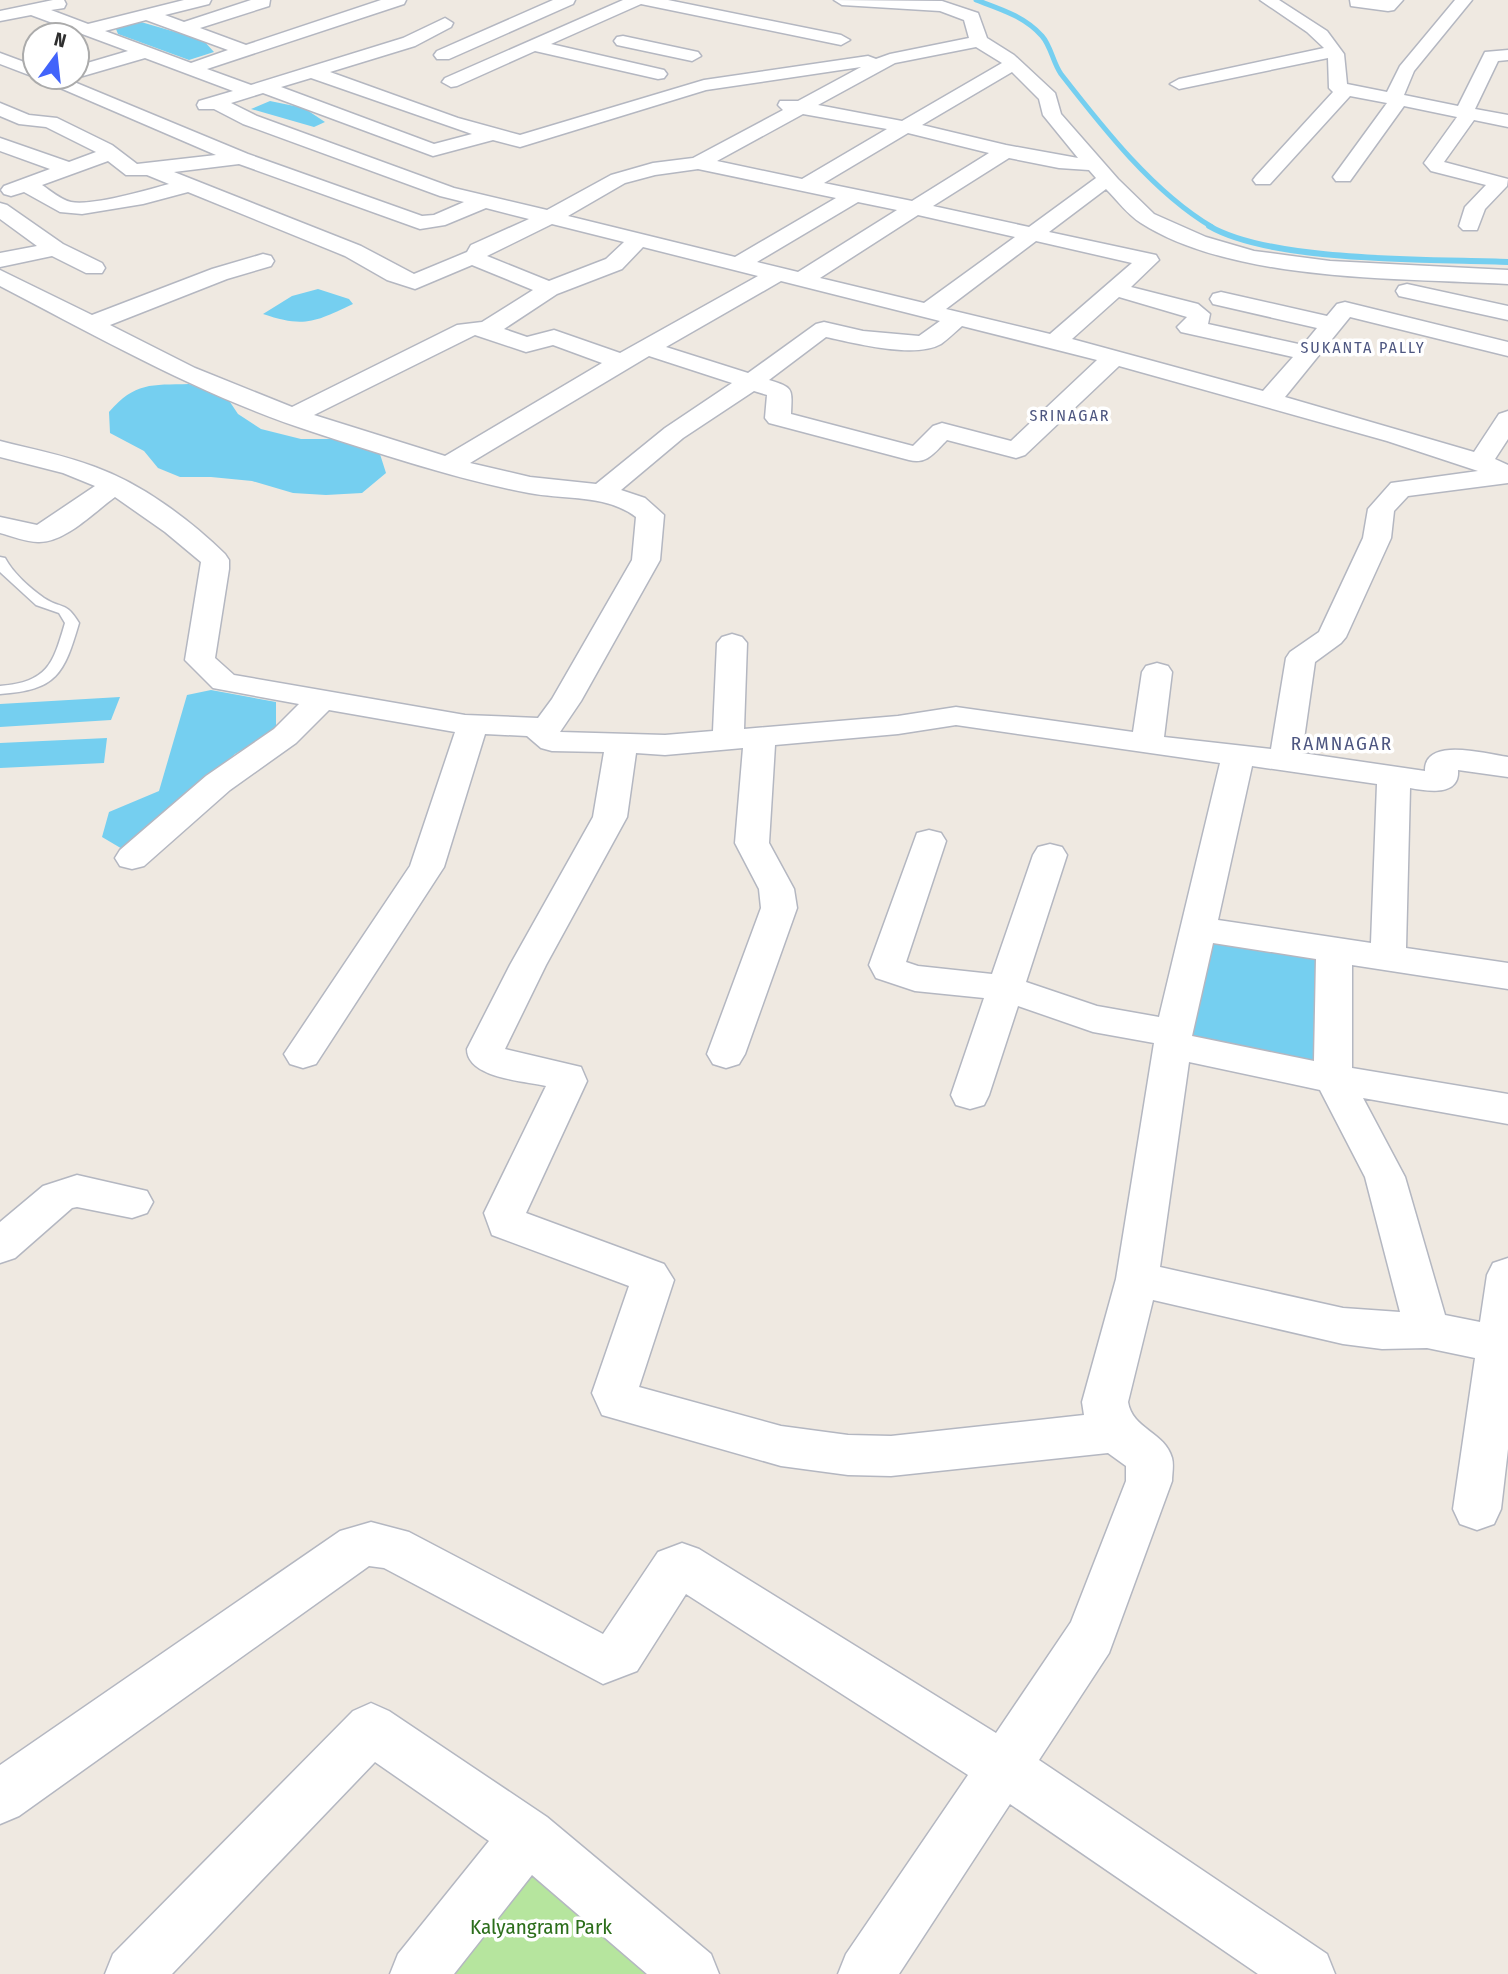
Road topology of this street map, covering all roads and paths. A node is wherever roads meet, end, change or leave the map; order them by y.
1 (73, 0) edge
2 (203, 0) edge
3 (259, 0) edge
4 (567, 0) edge
5 (637, 0) edge
6 (643, 0) edge
7 (842, 0) edge
8 (1268, 0) edge
9 (1395, 0) edge
10 (1464, 0) edge
11 (1357, 2) dead end
12 (178, 3) edge
13 (36, 6) edge
14 (403, 8) edge
15 (606, 14) junction
16 (149, 15) junction
17 (0, 16) edge
18 (349, 17) junction
19 (632, 20) dead end
20 (68, 21) edge
21 (183, 28) junction
22 (91, 29) edge
23 (571, 30) junction
24 (91, 32) edge
25 (412, 38) junction
26 (841, 40) dead end
27 (979, 41) junction
28 (534, 46) junction
29 (244, 50) junction
30 (1334, 51) junction
31 (145, 52) junction
32 (443, 55) dead end
33 (1508, 55) edge
34 (692, 56) dead end
35 (0, 58) edge
36 (890, 59) junction
37 (1013, 64) junction
38 (21, 66) edge
39 (91, 68) edge
40 (192, 68) junction
41 (314, 73) junction
42 (658, 74) dead end
43 (451, 82) dead end
44 (1179, 84) dead end
45 (704, 85) junction
46 (260, 90) junction
47 (1345, 90) junction
48 (82, 91) edge
49 (1396, 99) junction
50 (217, 103) junction
51 (796, 107) junction
52 (0, 109) edge
53 (1467, 113) junction
54 (154, 121) junction
55 (1057, 121) junction
56 (1508, 121) edge
57 (50, 122) junction
58 (905, 127) junction
59 (493, 134) junction
60 (0, 142) edge
61 (1004, 149) junction
62 (111, 153) junction
63 (338, 154) junction
64 (241, 158) junction
65 (698, 163) junction
66 (67, 168) junction
67 (151, 169) junction
68 (1102, 172) junction
69 (1343, 177) dead end
70 (1263, 180) dead end
71 (27, 184) junction
72 (189, 185) junction
73 (804, 186) junction
74 (0, 193) edge
75 (854, 196) junction
76 (484, 201) junction
77 (915, 208) junction
78 (0, 209) edge
79 (550, 217) junction
80 (1470, 226) dead end
81 (1029, 234) junction
82 (1182, 235) junction
83 (639, 239) junction
84 (55, 249) junction
85 (475, 256) junction
86 (0, 260) edge
87 (1148, 260) junction
88 (263, 261) dead end
89 (738, 264) junction
90 (94, 268) dead end
91 (777, 274) junction
92 (0, 277) edge
93 (1508, 277) edge
94 (803, 279) junction
95 (549, 289) junction
96 (1114, 289) junction
97 (1221, 299) dead end
98 (930, 310) junction
99 (1508, 313) edge
100 (959, 317) junction
101 (1339, 317) junction
102 (93, 323) junction
103 (484, 331) junction
104 (1055, 342) junction
105 (647, 348) junction
106 (1508, 349) edge
107 (1308, 353) junction
108 (1114, 356) junction
109 (621, 362) junction
110 (752, 381) junction
111 (1270, 399) junction
112 (293, 416) junction
113 (1508, 419) edge
114 (0, 449) edge
115 (1480, 462) junction
116 (448, 465) junction
117 (1507, 475) edge
118 (113, 486) junction
119 (602, 493) junction
120 (1, 529) edge
121 (0, 561) edge
122 (732, 643) dead end
123 (1157, 672) dead end
124 (0, 690) edge
125 (321, 701) junction
126 (473, 724) junction
127 (543, 733) junction
128 (760, 736) junction
129 (728, 739) junction
130 (621, 744) junction
131 (1147, 744) junction
132 (1238, 756) junction
133 (1285, 761) junction
134 (1508, 767) edge
135 (1394, 776) junction
136 (929, 841) dead end
137 (1050, 855) dead end
138 (132, 858) dead end
139 (1198, 929) junction
140 (1334, 949) junction
141 (1388, 957) junction
142 (1508, 976) edge
143 (1005, 988) junction
144 (1173, 1039) junction
145 (303, 1054) dead end
146 (726, 1054) dead end
147 (1334, 1079) junction
148 (970, 1096) dead end
149 (1508, 1109) edge
150 (132, 1202) dead end
151 (0, 1246) edge
152 (1508, 1275) edge
153 (1137, 1279) junction
154 (1427, 1330) junction
155 (1504, 1345) edge
156 (1114, 1432) junction
157 (1477, 1509) dead end
158 (1003, 1767) junction
159 (0, 1797) edge
160 (528, 1836) junction
161 (133, 1974) edge
162 (418, 1974) edge
163 (691, 1974) edge
164 (866, 1974) edge
165 (1307, 1974) edge

1 - 13 street
2 - 12 street
3 - 21 street
4 - 32 street
5 - 15 street
6 - 26 street
7 - 27 street
8 - 30 street
9 - 11 street
10 - 49 street
12 - 16 street
13 - 17 street
13 - 20 street
14 - 18 street
14 - 25 street
15 - 19 street
15 - 23 street
16 - 21 street
16 - 22 street
18 - 25 street
18 - 29 street
21 - 29 street
23 - 28 street
23 - 34 street
24 - 31 street
25 - 41 street
27 - 36 street
27 - 37 street
28 - 42 street
28 - 43 street
29 - 40 street
30 - 44 street
30 - 47 street
31 - 39 street
31 - 40 street
33 - 53 street
35 - 38 street
36 - 45 street
36 - 51 street
37 - 55 street
37 - 58 street
40 - 46 street
41 - 46 street
41 - 59 street
45 - 51 street
45 - 59 street
46 - 50 street
46 - 59 street
47 - 49 street
47 - 70 street
48 - 54 street
49 - 53 street
49 - 69 street
50 - 54 street
50 - 63 street
51 - 58 street
51 - 65 street
52 - 57 street
53 - 56 street
53 - 80 street
54 - 64 street
55 - 61 street
55 - 68 street
57 - 60 street
57 - 62 street
58 - 61 street
58 - 73 street
60 - 66 street
61 - 68 street
61 - 77 street
62 - 66 street
62 - 67 street
63 - 64 street
63 - 76 street
64 - 67 street
64 - 76 street
65 - 73 street
65 - 79 street
66 - 71 street
67 - 72 street
68 - 81 street
68 - 82 street
71 - 72 street
71 - 74 street
72 - 85 street
73 - 75 street
75 - 77 street
75 - 89 street
76 - 79 street
77 - 81 street
77 - 94 street
78 - 84 street
79 - 83 street
79 - 85 street
81 - 87 street
81 - 98 street
82 - 87 street
82 - 93 street
83 - 89 street
83 - 95 street
84 - 86 street
84 - 90 street
85 - 95 street
87 - 96 street
88 - 102 street
89 - 91 street
91 - 94 street
91 - 105 street
92 - 102 street
94 - 98 street
95 - 103 street
96 - 104 street
96 - 107 street
97 - 101 street
98 - 100 street
99 - 101 street
100 - 104 street
100 - 110 street
101 - 106 street
101 - 107 street
102 - 112 street
103 - 109 street
103 - 112 street
104 - 108 street
105 - 109 street
105 - 110 street
107 - 111 street
108 - 110 street
108 - 111 street
109 - 116 street
110 - 119 street
111 - 115 street
112 - 116 street
113 - 115 street
114 - 118 street
115 - 117 street
116 - 119 street
117 - 133 street
118 - 120 street
118 - 125 street
119 - 127 street
121 - 124 lane
122 - 129 street
123 - 131 street
125 - 126 street
125 - 138 street
126 - 127 street
126 - 145 street
127 - 130 street
128 - 129 street
128 - 131 street
128 - 146 street
129 - 130 street
130 - 156 street
131 - 132 street
132 - 133 street
132 - 139 street
133 - 135 street
134 - 135 street
135 - 141 street
136 - 143 street
137 - 143 street
139 - 140 street
139 - 144 street
140 - 141 street
140 - 147 street
141 - 142 street
143 - 144 street
143 - 148 street
144 - 147 street
144 - 153 street
147 - 149 street
147 - 154 street
150 - 151 street
152 - 155 street
153 - 154 street
153 - 156 street
154 - 155 street
155 - 157 street
156 - 158 street
158 - 159 street
158 - 164 street
158 - 165 street
160 - 161 street
160 - 162 street
160 - 163 street

